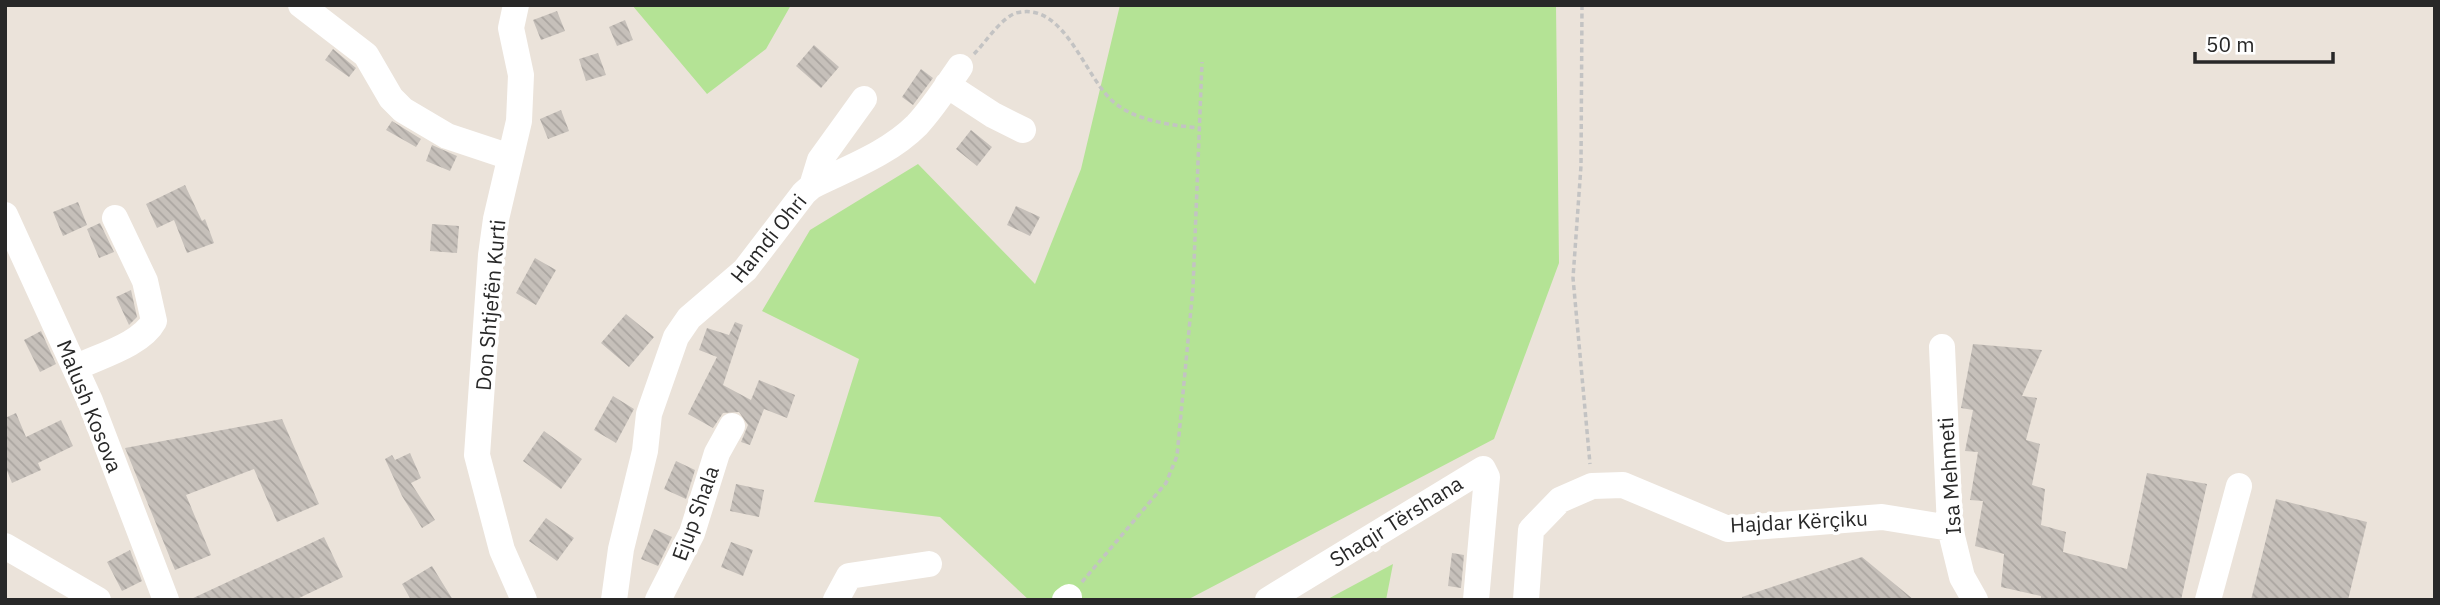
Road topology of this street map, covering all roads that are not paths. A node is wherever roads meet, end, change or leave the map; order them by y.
1 (301, 5) edge
2 (516, 5) edge
3 (864, 99) dead end
4 (1023, 130) dead end
5 (510, 157) junction
6 (812, 186) junction
7 (115, 218) dead end
8 (8, 224) edge
9 (1942, 347) dead end
10 (75, 368) junction
11 (732, 426) dead end
12 (2239, 486) dead end
13 (1950, 528) junction
14 (5, 546) edge
15 (929, 564) dead end
16 (98, 600) edge
17 (166, 600) edge
18 (524, 600) edge
19 (614, 600) edge
20 (657, 600) edge
21 (836, 600) edge
22 (1268, 600) edge
23 (1476, 600) edge
24 (1525, 600) edge
25 (1975, 600) edge
26 (2208, 600) edge

1 - 5 street
2 - 5 street, Don Shtjefën Kurti
3 - 6 street
4 - 6 street, Hamdi Ohri
5 - 18 street, Don Shtjefën Kurti
6 - 19 street, Hamdi Ohri
7 - 10 street
8 - 10 street, Malush Kosova
9 - 13 street, Isa Mehmeti
10 - 17 street, Malush Kosova
11 - 20 street, Ejup Shala
12 - 26 street
13 - 24 street, Hajdar Kërçiku
13 - 25 street, Isa Mehmeti
14 - 16 street
15 - 21 street
22 - 23 street, Shaqir Tërshana

